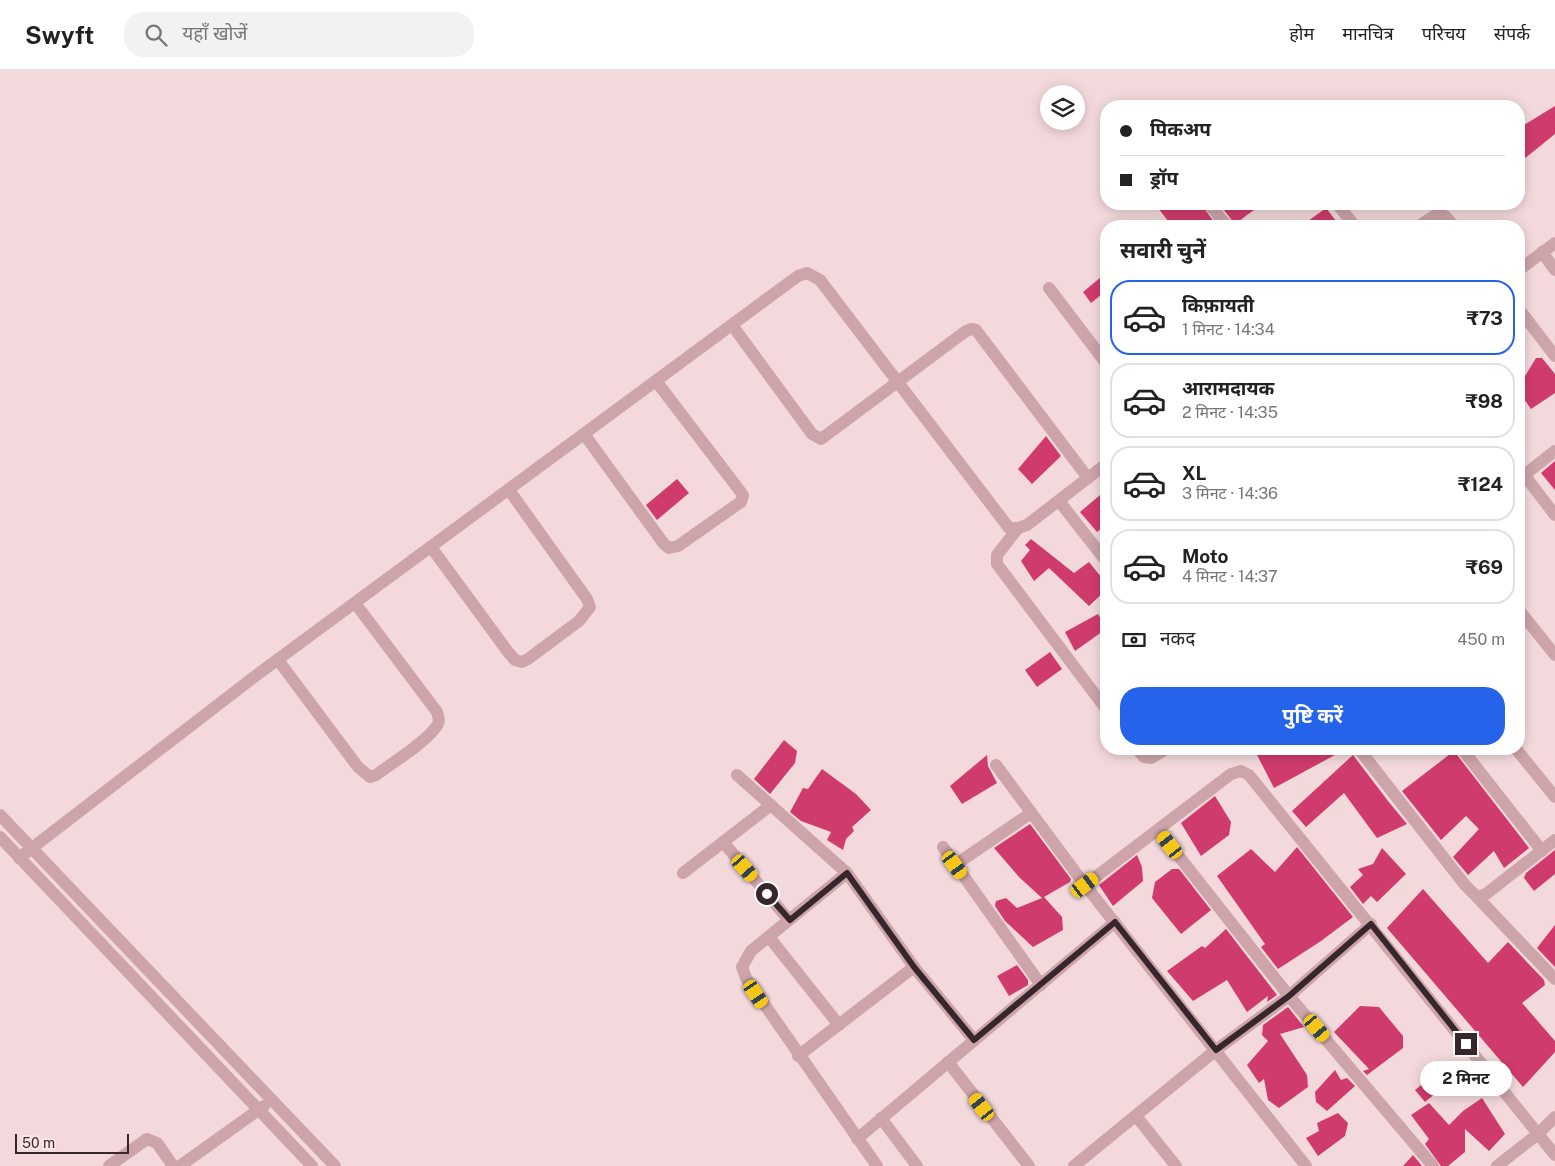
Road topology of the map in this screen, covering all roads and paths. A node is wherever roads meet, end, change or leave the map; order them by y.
1 (1214, 210) edge
2 (1342, 210) edge
3 (1222, 220) edge
4 (1350, 220) edge
5 (1428, 220) edge
6 (1449, 220) edge
7 (1555, 243) edge
8 (1542, 252) junction
9 (1525, 265) edge
10 (1555, 270) edge
11 (1049, 288) dead end
12 (1525, 317) edge
13 (732, 325) junction
14 (1100, 355) edge
15 (1555, 356) edge
16 (656, 381) junction
17 (898, 384) junction
18 (584, 434) junction
19 (1555, 451) edge
20 (1100, 469) edge
21 (1525, 471) edge
22 (1088, 478) junction
23 (1525, 479) edge
24 (509, 490) junction
25 (1059, 500) junction
26 (1555, 515) edge
27 (1018, 528) junction
28 (431, 547) junction
29 (1100, 553) edge
30 (355, 603) junction
31 (1525, 618) edge
32 (1555, 655) edge
33 (278, 660) junction
34 (1100, 701) edge
35 (1142, 755) edge
36 (1156, 755) edge
37 (1364, 755) edge
38 (1467, 755) edge
39 (1521, 755) edge
40 (996, 765) dead end
41 (737, 775) dead end
42 (1555, 797) edge
43 (771, 805) junction
44 (1031, 813) junction
45 (0, 815) edge
46 (1158, 830) junction
47 (0, 837) edge
48 (723, 842) junction
49 (1554, 843) edge
50 (31, 847) junction
51 (943, 847) dead end
52 (1542, 851) junction
53 (20, 858) junction
54 (955, 865) junction
55 (683, 873) dead end
56 (847, 873) junction
57 (1085, 885) junction
58 (1477, 897) junction
59 (790, 920) junction
60 (1115, 922) junction
61 (1371, 924) junction
62 (769, 937) junction
63 (914, 967) junction
64 (1555, 979) edge
65 (1040, 985) junction
66 (1289, 996) junction
67 (839, 1025) junction
68 (974, 1040) junction
69 (1216, 1050) junction
70 (798, 1056) junction
71 (948, 1062) junction
72 (272, 1100) junction
73 (259, 1110) junction
74 (1136, 1116) junction
75 (1555, 1117) edge
76 (881, 1118) junction
77 (1538, 1134) junction
78 (857, 1139) junction
79 (1555, 1155) edge
80 (108, 1166) edge
81 (173, 1166) edge
82 (180, 1166) edge
83 (312, 1166) edge
84 (335, 1166) edge
85 (877, 1166) edge
86 (917, 1166) edge
87 (1028, 1166) edge
88 (1074, 1166) edge
89 (1176, 1166) edge
90 (1306, 1166) edge
91 (1433, 1166) edge
92 (1498, 1166) edge

1 - 3 street
2 - 4 street
5 - 6 street
7 - 8 street
8 - 9 street
8 - 10 street
11 - 14 street
12 - 15 street
13 - 16 street
13 - 17 street
13 - 17 street
16 - 18 street
16 - 18 street
17 - 22 street
17 - 27 street
18 - 24 street
19 - 21 street
20 - 22 street
22 - 25 street
23 - 26 street
24 - 28 street
24 - 28 street
25 - 27 street
25 - 29 street
27 - 34 street
28 - 30 street
30 - 33 street
30 - 33 street
31 - 32 street
33 - 50 street
35 - 36 street
37 - 58 street
38 - 52 street
39 - 42 street
40 - 44 street
41 - 43 street
43 - 48 street
43 - 56 street
44 - 54 street
44 - 57 street
45 - 50 street
46 - 57 street
46 - 61 street
46 - 66 street
47 - 53 street
48 - 55 street
48 - 59 street
49 - 52 street
50 - 53 street
50 - 72 street
51 - 54 street
52 - 58 street
53 - 73 street
54 - 65 street
56 - 59 street
56 - 63 street
57 - 60 street
58 - 64 street
59 - 62 street
60 - 65 street
60 - 69 street
61 - 66 street
61 - 77 street
62 - 67 street
62 - 70 street
63 - 67 street
63 - 68 street
65 - 68 street
66 - 69 street
66 - 91 street
67 - 70 street
68 - 71 street
69 - 74 street
69 - 90 street
70 - 78 street
71 - 76 street
71 - 87 street
72 - 73 street
72 - 84 street
73 - 82 street
73 - 83 street
74 - 88 street
74 - 89 street
75 - 77 street
76 - 78 street
76 - 86 street
77 - 79 street
77 - 92 street
78 - 85 street
80 - 81 street

